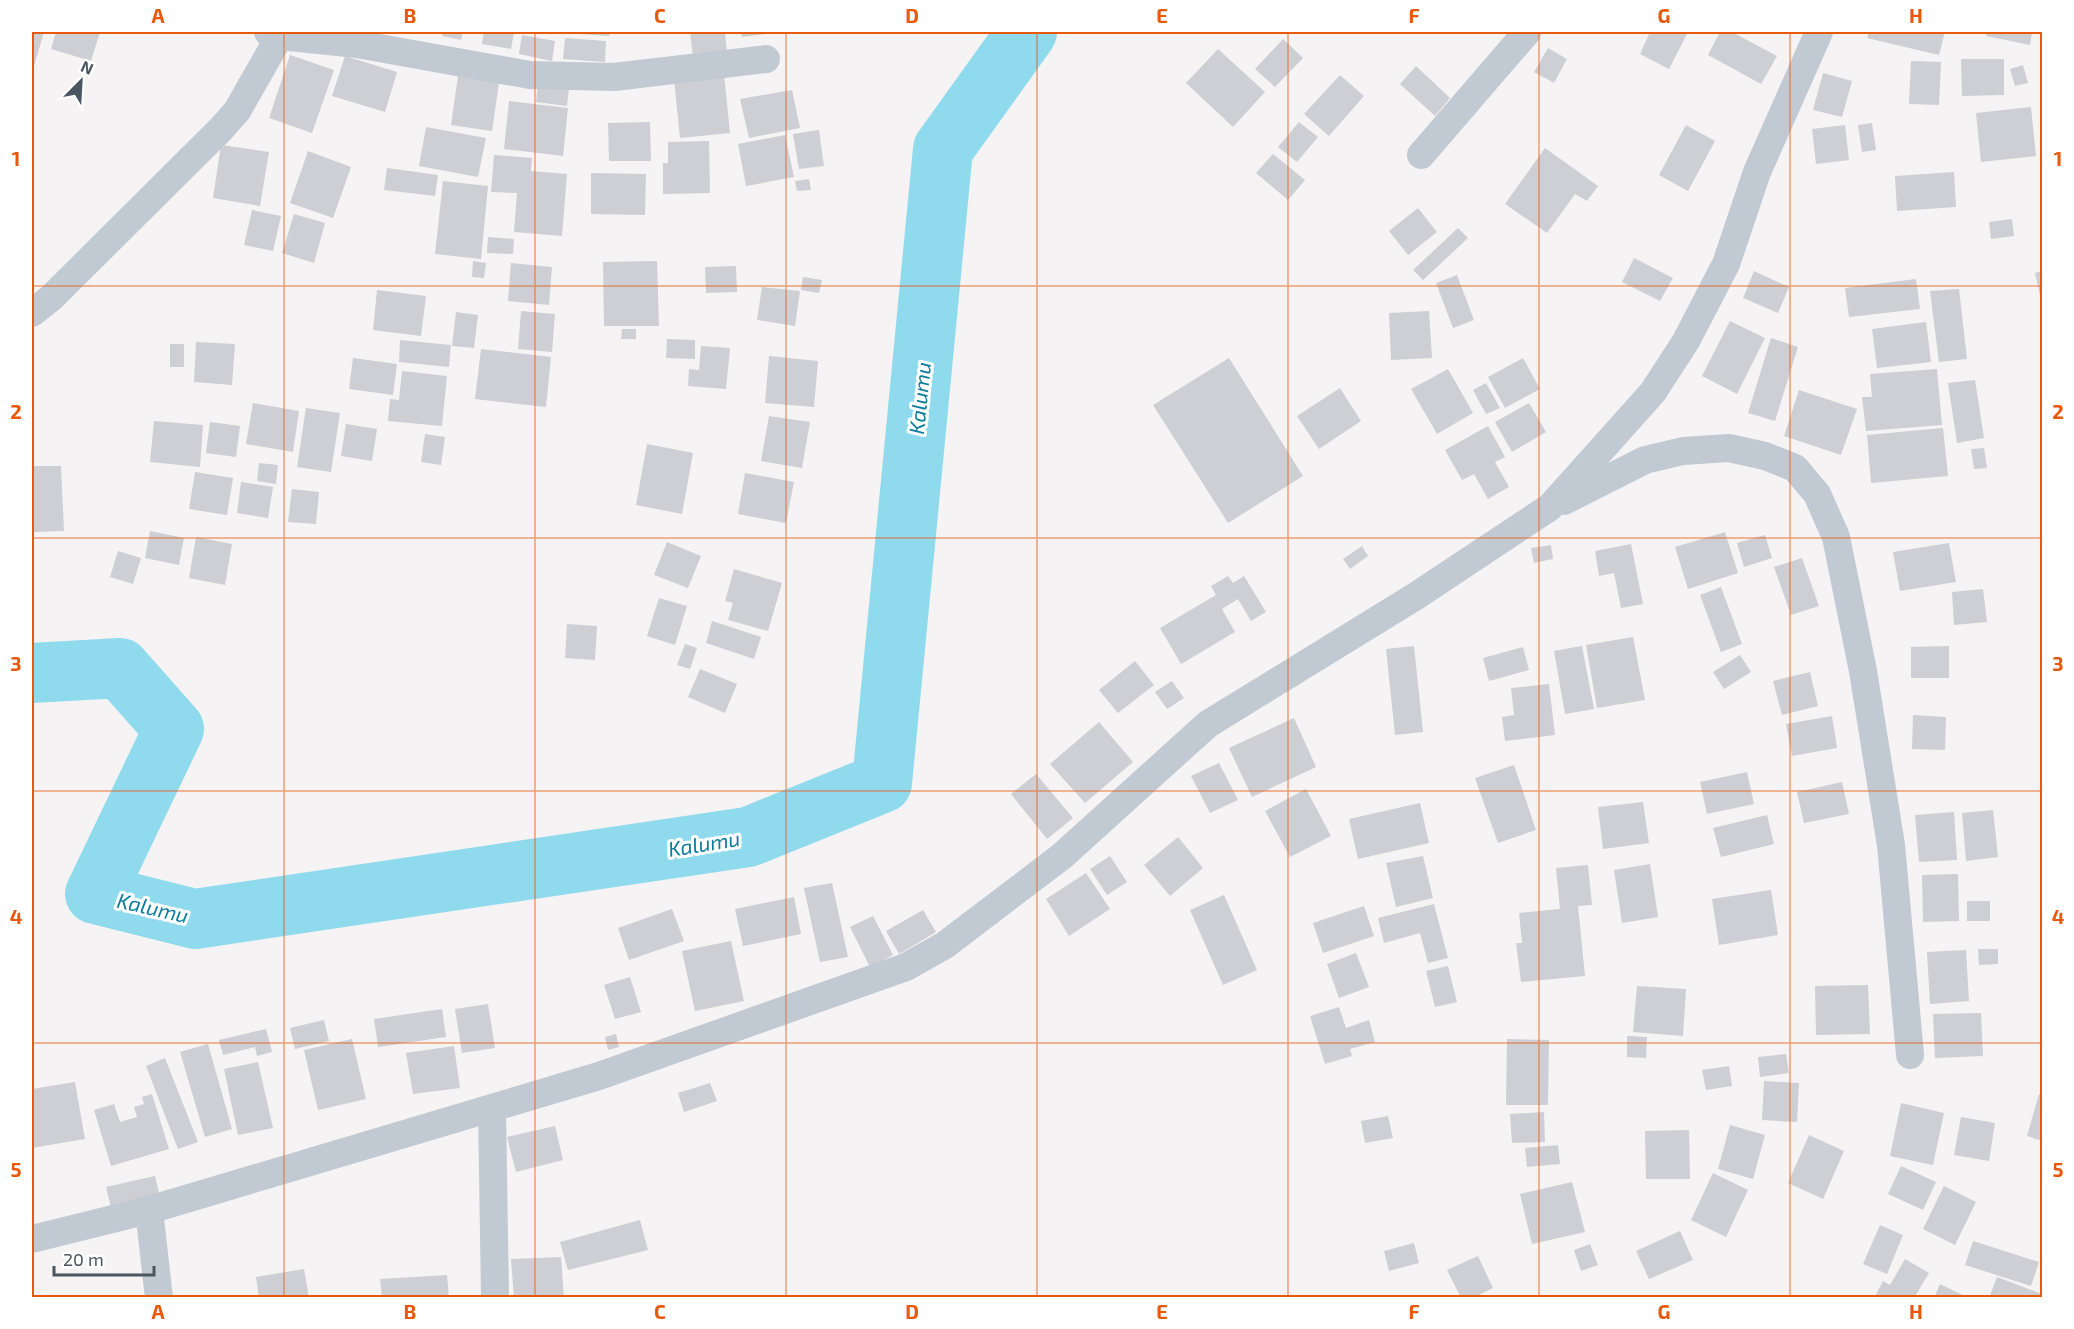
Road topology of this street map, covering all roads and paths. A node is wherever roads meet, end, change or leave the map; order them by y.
1 (1527, 32) edge
2 (1819, 32) edge
3 (277, 33) edge
4 (766, 59) dead end
5 (1421, 155) dead end
6 (32, 313) edge
7 (1550, 507) junction
8 (1911, 1055) dead end
9 (492, 1108) junction
10 (149, 1210) junction
11 (32, 1239) edge
12 (159, 1298) edge
13 (495, 1298) edge

1 - 5 street
2 - 7 street
3 - 4 street
3 - 6 street
7 - 8 street
7 - 9 street
9 - 10 street
9 - 13 street
10 - 11 street
10 - 12 street

